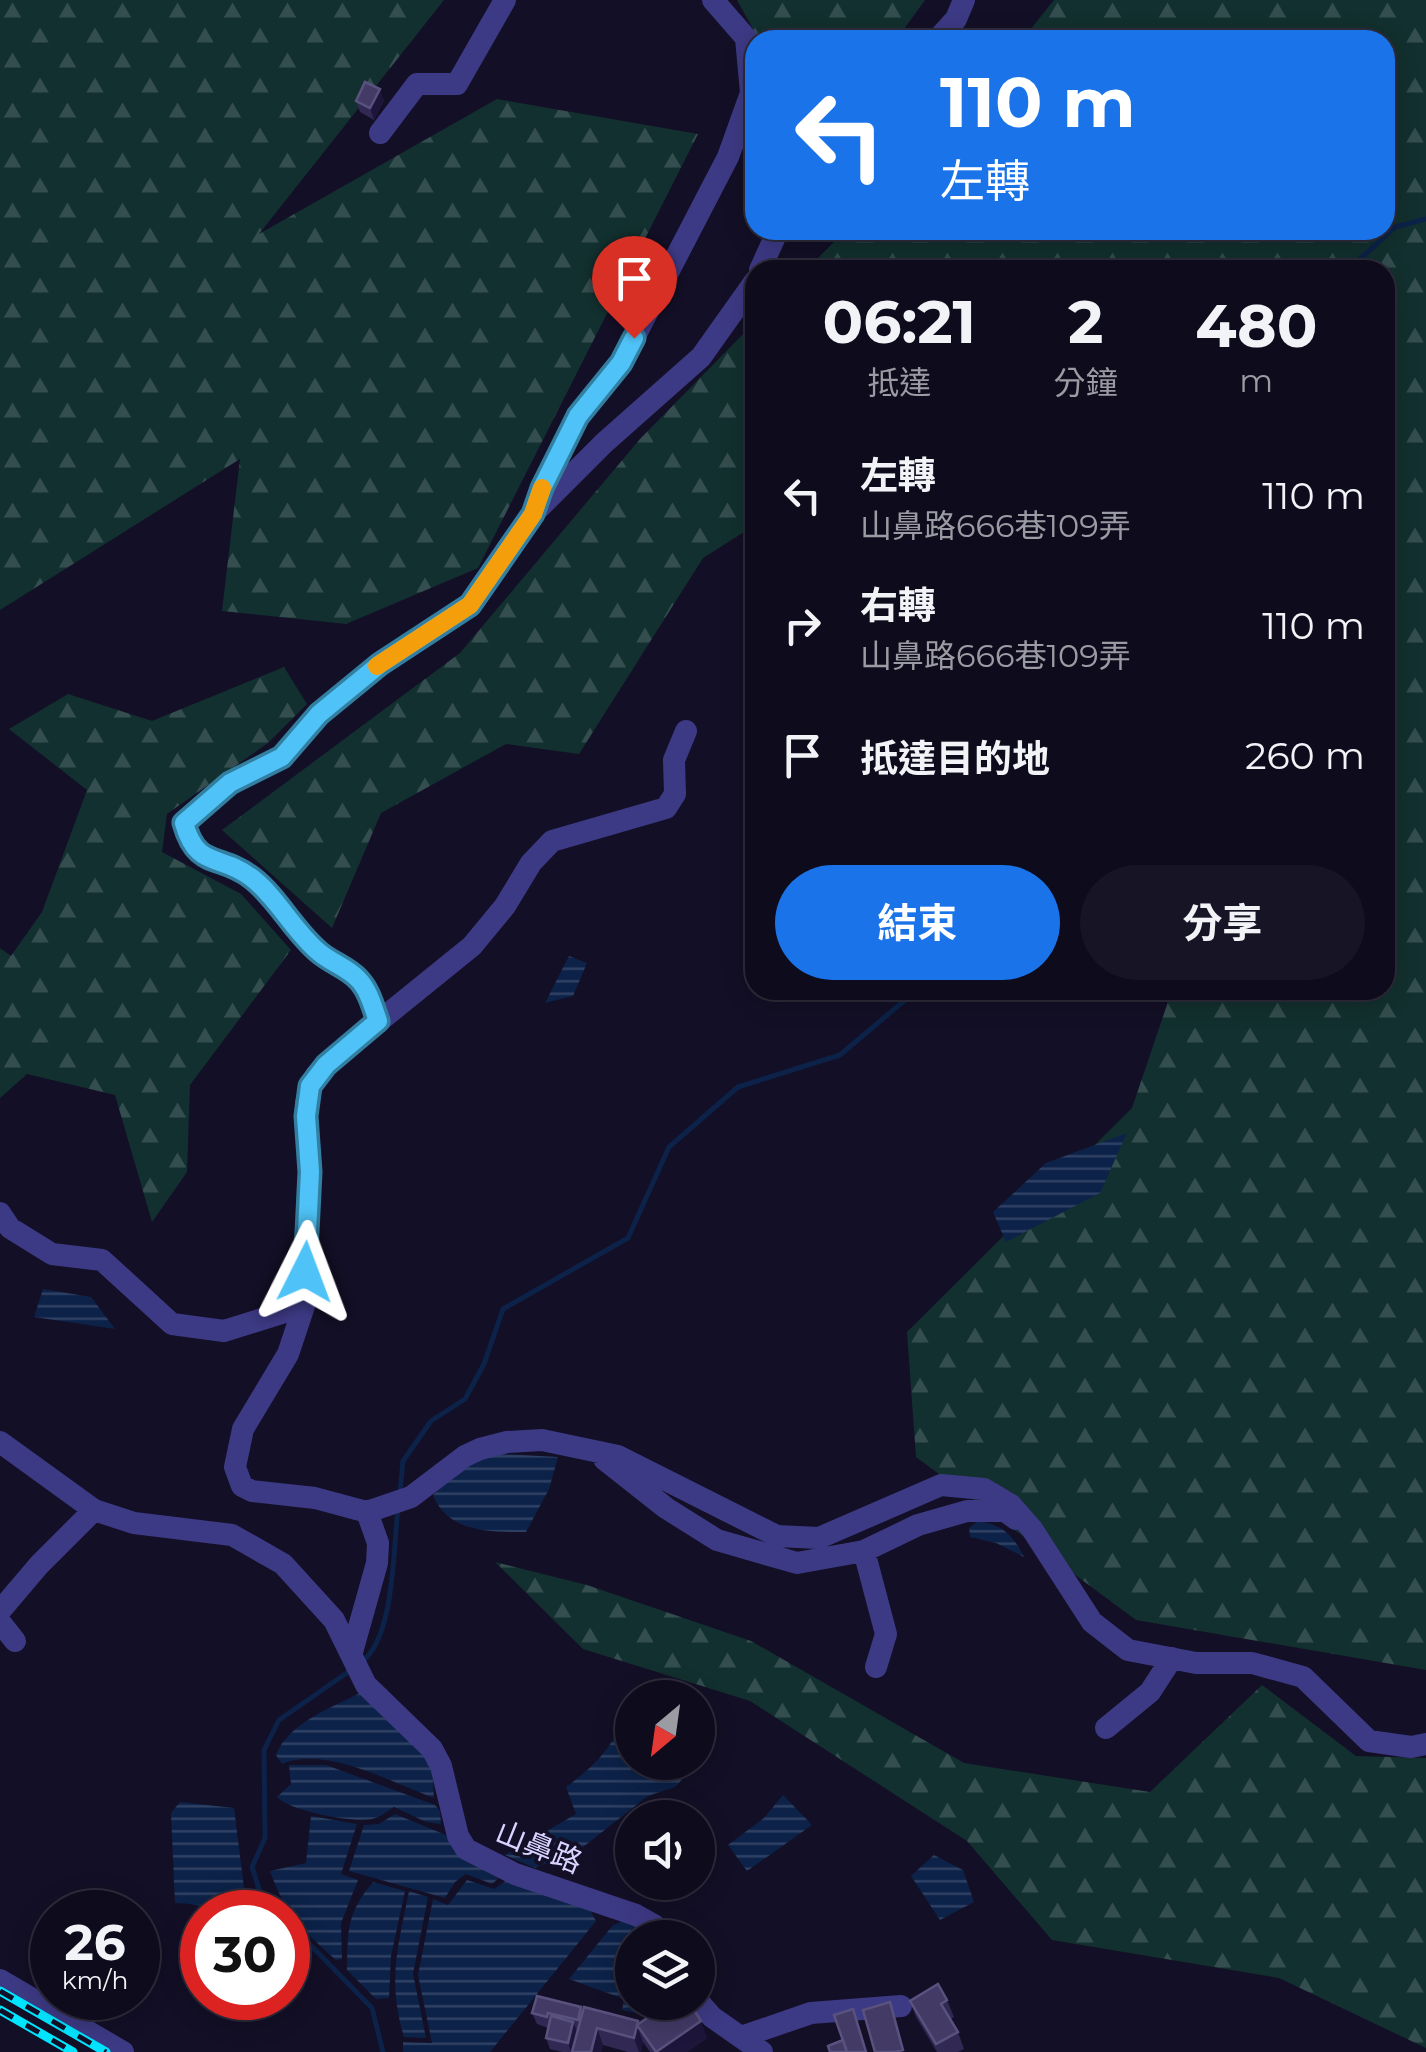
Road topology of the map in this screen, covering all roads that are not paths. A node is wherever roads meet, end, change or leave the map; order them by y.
1 (505, 0) edge
2 (713, 0) edge
3 (964, 0) edge
4 (946, 30) edge
5 (745, 37) edge
6 (745, 111) edge
7 (380, 133) dead end
8 (745, 294) edge
9 (533, 514) junction
10 (686, 732) dead end
11 (378, 1021) junction
12 (0, 1213) edge
13 (304, 1306) junction
14 (0, 1442) edge
15 (590, 1448) junction
16 (94, 1510) junction
17 (368, 1512) junction
18 (1032, 1529) junction
19 (864, 1551) junction
20 (0, 1611) edge
21 (1172, 1658) junction
22 (357, 1663) junction
23 (876, 1667) dead end
24 (1106, 1728) dead end
25 (1426, 1744) edge
26 (645, 1920) edge
27 (0, 1980) edge
28 (902, 2006) dead end
29 (715, 2019) edge
30 (742, 2036) junction
31 (123, 2052) edge
32 (762, 2052) edge

1 - 7 street
2 - 5 street
3 - 4 street
6 - 9 street
8 - 9 street
9 - 11 street
10 - 11 street
11 - 13 street
12 - 13 street
13 - 17 street
14 - 16 street, 山鼻路
15 - 17 street
15 - 18 street
15 - 19 street
16 - 20 street
16 - 22 street, 山鼻路
17 - 22 street
18 - 19 street
18 - 21 street
19 - 23 street
21 - 24 street
21 - 25 street
22 - 26 street, 山鼻路
27 - 31 street
28 - 30 street
29 - 30 street
30 - 32 street

